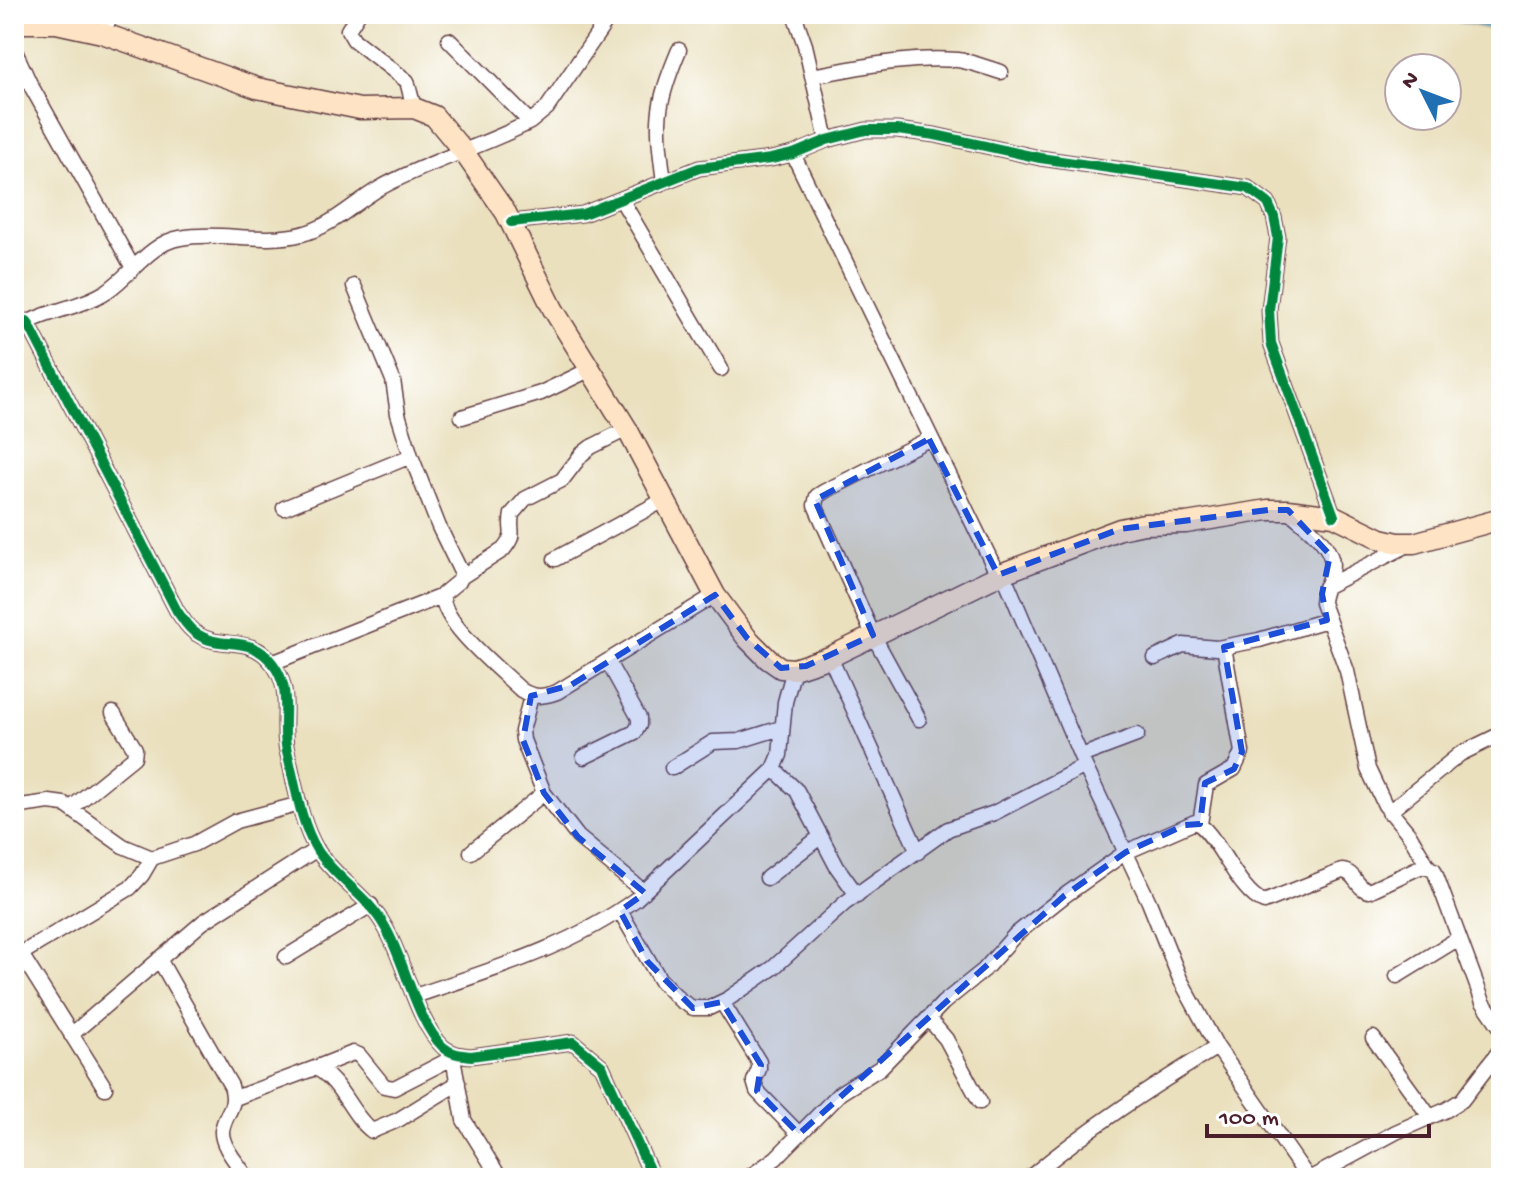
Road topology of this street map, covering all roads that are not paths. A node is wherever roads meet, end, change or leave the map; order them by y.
1 (112, 14) edge
2 (358, 14) edge
3 (610, 14) edge
4 (794, 14) edge
5 (14, 23) edge
6 (102, 33) junction
7 (449, 40) dead end
8 (14, 49) edge
9 (679, 50) dead end
10 (1001, 72) dead end
11 (812, 76) junction
12 (414, 108) junction
13 (530, 122) junction
14 (827, 140) junction
15 (463, 151) junction
16 (793, 154) junction
17 (664, 182) junction
18 (621, 199) junction
19 (511, 222) junction
20 (133, 268) junction
21 (354, 286) dead end
22 (27, 321) junction
23 (14, 332) edge
24 (591, 369) junction
25 (721, 369) dead end
26 (462, 417) dead end
27 (627, 429) junction
28 (929, 439) junction
29 (411, 456) junction
30 (664, 500) junction
31 (284, 508) dead end
32 (1288, 510) junction
33 (1334, 516) junction
34 (1501, 519) edge
35 (1414, 543) junction
36 (555, 559) dead end
37 (1000, 574) junction
38 (461, 577) junction
39 (1325, 587) junction
40 (715, 595) junction
41 (442, 596) junction
42 (1327, 620) junction
43 (873, 635) junction
44 (1224, 647) junction
45 (830, 657) junction
46 (1155, 658) dead end
47 (608, 662) junction
48 (272, 663) junction
49 (794, 669) junction
50 (531, 696) junction
51 (113, 713) dead end
52 (919, 719) dead end
53 (781, 728) junction
54 (1501, 734) edge
55 (1137, 735) dead end
56 (584, 757) dead end
57 (1083, 761) junction
58 (672, 768) dead end
59 (774, 769) junction
60 (544, 793) junction
61 (300, 804) junction
62 (14, 807) edge
63 (71, 808) junction
64 (1389, 812) junction
65 (1200, 824) junction
66 (820, 837) junction
67 (317, 849) junction
68 (471, 852) dead end
69 (918, 852) junction
70 (1126, 852) junction
71 (152, 858) junction
72 (1428, 866) junction
73 (767, 878) dead end
74 (644, 892) junction
75 (857, 895) junction
76 (371, 905) junction
77 (620, 911) junction
78 (1459, 938) junction
79 (17, 956) edge
80 (286, 957) dead end
81 (159, 959) junction
82 (1397, 976) dead end
83 (415, 996) junction
84 (722, 1002) junction
85 (928, 1018) junction
86 (1501, 1028) edge
87 (71, 1035) junction
88 (1373, 1038) dead end
89 (1217, 1047) junction
90 (1501, 1049) edge
91 (455, 1056) junction
92 (315, 1068) junction
93 (458, 1083) junction
94 (105, 1088) dead end
95 (235, 1098) junction
96 (980, 1102) dead end
97 (1430, 1117) junction
98 (799, 1134) junction
99 (758, 1176) edge
100 (247, 1178) edge
101 (500, 1178) edge
102 (653, 1178) edge
103 (1029, 1178) edge
104 (1310, 1178) edge

1 - 6 street
2 - 12 street
3 - 13 street
4 - 11 street
5 - 6 main road
6 - 12 main road
7 - 13 street
8 - 20 street
9 - 17 street
10 - 11 street
11 - 14 street
12 - 15 main road
13 - 15 street
14 - 16 street
14 - 33 street
15 - 19 main road
15 - 20 street
16 - 17 street
16 - 28 street
17 - 18 street
18 - 19 street
18 - 25 street
19 - 24 main road
20 - 22 street
21 - 29 street
22 - 23 street
22 - 48 street
24 - 26 street
24 - 27 main road
27 - 30 main road
27 - 38 street
28 - 37 street
28 - 43 street
29 - 31 street
29 - 38 street
30 - 36 street
30 - 40 main road
32 - 33 main road
32 - 37 main road
32 - 39 street
33 - 35 main road
34 - 35 main road
35 - 39 street
37 - 43 main road
37 - 57 street
38 - 41 street
39 - 42 street
40 - 47 street
40 - 49 main road
41 - 48 street
41 - 50 street
42 - 44 street
42 - 64 street
43 - 45 main road
43 - 52 street
44 - 46 street
44 - 65 street
45 - 49 main road
45 - 69 street
47 - 50 street
47 - 56 street
48 - 61 street
49 - 53 street
50 - 60 street
51 - 63 street
53 - 58 street
53 - 59 street
54 - 64 street
55 - 57 street
57 - 69 street
57 - 70 street
59 - 66 street
59 - 74 street
60 - 68 street
60 - 74 street
61 - 67 street
61 - 71 street
62 - 63 street
63 - 71 street
64 - 72 street
65 - 70 street
65 - 72 street
66 - 73 street
66 - 75 street
67 - 76 street
67 - 81 street
69 - 75 street
70 - 85 street
70 - 89 street
71 - 79 street
72 - 78 street
74 - 77 street
75 - 84 street
76 - 80 street
76 - 83 street
77 - 83 street
77 - 84 street
78 - 82 street
78 - 86 street
79 - 87 street
81 - 87 street
81 - 95 street
83 - 91 street
84 - 98 street
85 - 96 street
85 - 98 street
87 - 94 street
88 - 97 street
89 - 103 street
89 - 104 street
90 - 97 street
91 - 92 street
91 - 93 street
91 - 102 street
92 - 93 street
92 - 95 street
93 - 101 street
95 - 100 street
97 - 104 street
98 - 99 street

